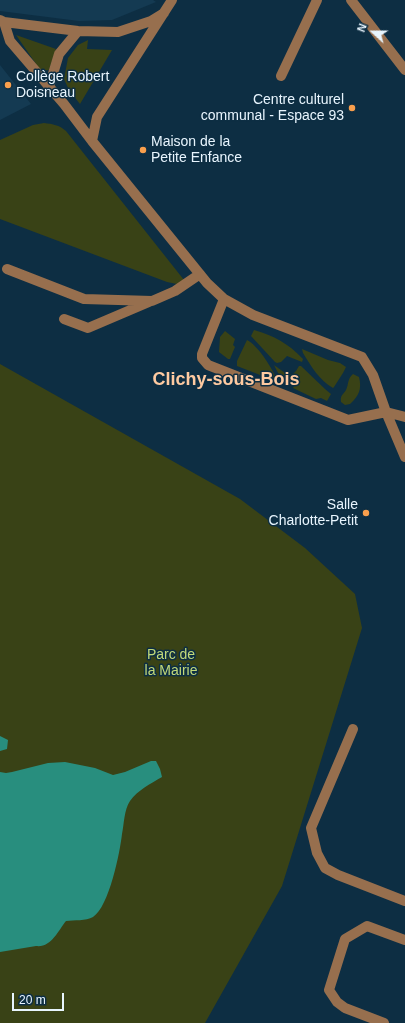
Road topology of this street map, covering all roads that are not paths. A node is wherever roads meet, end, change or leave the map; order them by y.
1 (172, 0) edge
2 (317, 0) edge
3 (351, 0) edge
4 (164, 14) junction
5 (2, 21) edge
6 (78, 30) junction
7 (405, 70) edge
8 (281, 76) dead end
9 (49, 87) junction
10 (92, 141) junction
11 (8, 269) dead end
12 (200, 274) junction
13 (224, 299) junction
14 (152, 301) junction
15 (64, 319) dead end
16 (386, 412) junction
17 (405, 417) edge
18 (405, 457) edge
19 (353, 729) dead end
20 (405, 901) edge
21 (405, 940) edge
22 (384, 1023) edge

1 - 4 street
2 - 8 street
3 - 7 street
4 - 6 street
4 - 10 street
5 - 6 street
5 - 9 street
6 - 9 street
9 - 10 street
10 - 12 street
11 - 14 street
12 - 13 street
12 - 14 street
13 - 16 street
13 - 16 street
14 - 15 street
16 - 17 street
16 - 18 street
19 - 20 street
21 - 22 street

